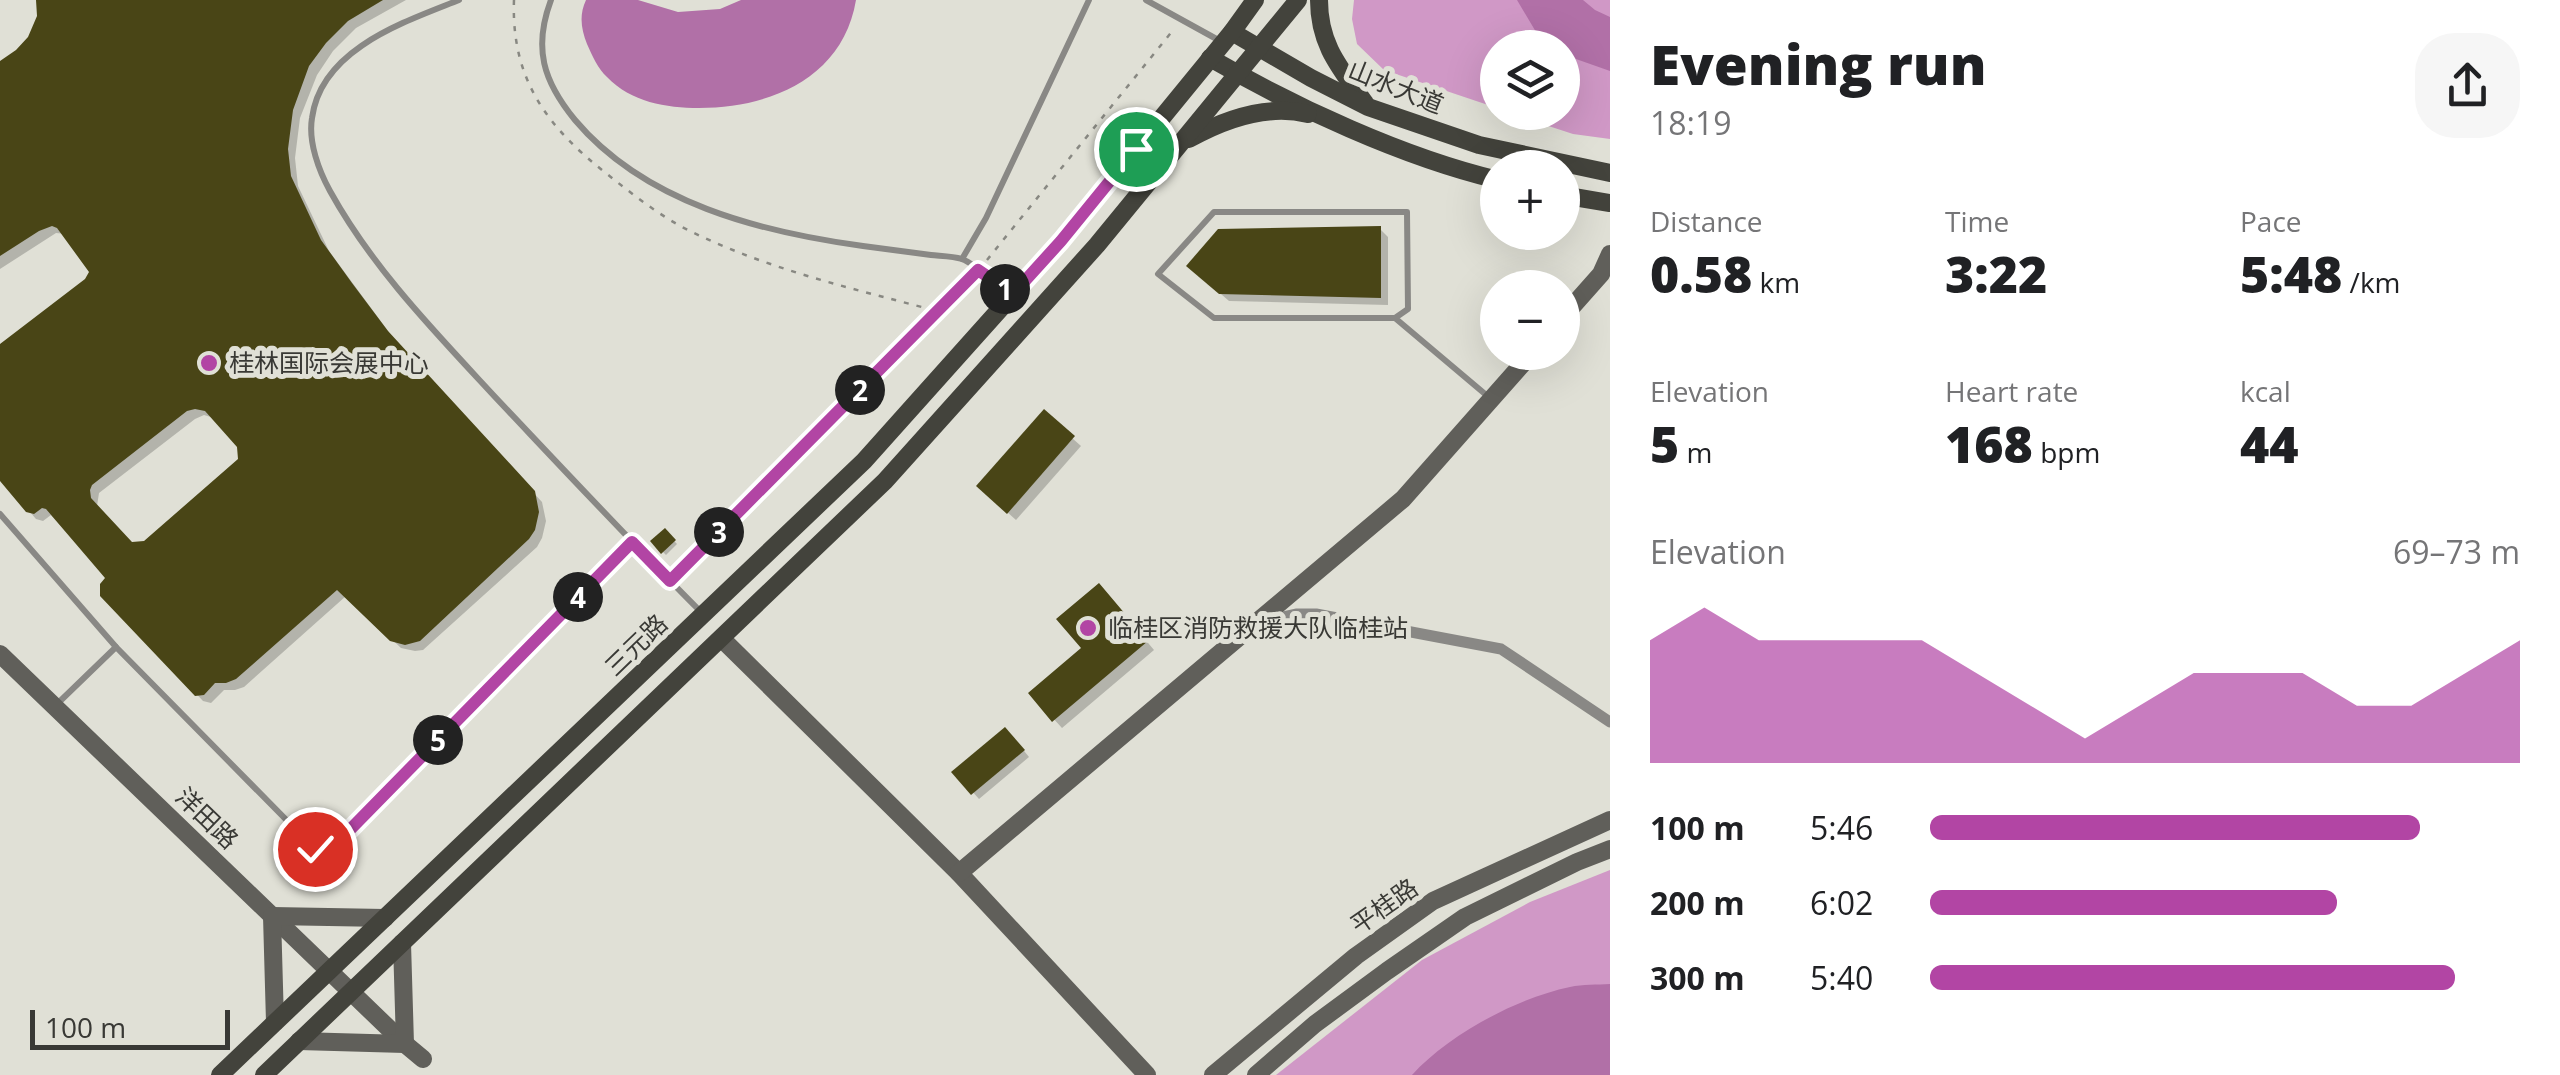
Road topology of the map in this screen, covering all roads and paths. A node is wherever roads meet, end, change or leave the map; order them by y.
1 (459, 0) edge
2 (551, 0) edge
3 (1089, 0) edge
4 (1146, 0) edge
5 (1255, 0) edge
6 (1298, 0) edge
7 (1318, 0) edge
8 (1182, 20) junction
9 (1227, 37) junction
10 (1260, 49) junction
11 (1210, 58) junction
12 (1238, 74) junction
13 (1368, 107) junction
14 (1328, 118) junction
15 (1180, 144) junction
16 (1610, 173) edge
17 (1480, 176) edge
18 (1580, 198) edge
19 (1610, 203) edge
20 (1610, 254) edge
21 (962, 259) junction
22 (978, 270) junction
23 (1013, 294) junction
24 (1580, 298) edge
25 (1394, 318) junction
26 (1518, 370) edge
27 (1492, 400) junction
28 (0, 514) edge
29 (632, 542) junction
30 (670, 581) junction
31 (704, 615) junction
32 (1256, 624) junction
33 (722, 638) junction
34 (116, 648) junction
35 (0, 654) edge
36 (54, 706) junction
37 (1610, 722) edge
38 (1610, 820) edge
39 (1610, 849) edge
40 (959, 872) junction
41 (272, 916) junction
42 (384, 918) junction
43 (402, 943) junction
44 (329, 971) junction
45 (351, 992) junction
46 (276, 1022) junction
47 (299, 1042) junction
48 (405, 1044) junction
49 (423, 1059) dead end
50 (220, 1075) edge
51 (264, 1075) edge
52 (1147, 1075) edge
53 (1214, 1075) edge
54 (1256, 1075) edge

1 - 29 lane
2 - 21 lane
3 - 21 lane
4 - 8 lane
5 - 9 main road, 三元路
6 - 10 main road
7 - 13 main road
8 - 9 lane
8 - 22 path
9 - 10 main road, 山水大道
9 - 11 main road, 三元路
10 - 12 main road
10 - 13 main road, 山水大道
11 - 12 main road
11 - 23 main road, 三元路
12 - 14 main road
12 - 15 main road
13 - 16 main road, 山水大道
14 - 15 main road
14 - 17 main road
15 - 33 main road
18 - 19 main road
20 - 24 street
21 - 22 lane
22 - 23 lane
22 - 30 path
23 - 31 main road, 三元路
25 - 25 lane
25 - 27 lane
26 - 27 street
27 - 32 street
28 - 34 lane
29 - 30 lane
29 - 34 lane
30 - 31 lane
31 - 42 main road, 三元路
32 - 37 street
32 - 40 street
33 - 40 street
33 - 43 main road
34 - 36 lane
35 - 36 street, 洋田路
36 - 41 street, 洋田路
38 - 53 street, 平桂路
39 - 54 street
40 - 52 street
41 - 42 street
41 - 44 street, 洋田路
41 - 46 street
42 - 44 main road, 三元路
43 - 45 main road
43 - 48 street
44 - 45 street, 洋田路
44 - 46 main road, 三元路
45 - 47 main road
45 - 48 street, 洋田路
46 - 50 main road, 三元路
47 - 48 street
47 - 51 main road
48 - 49 street, 洋田路

